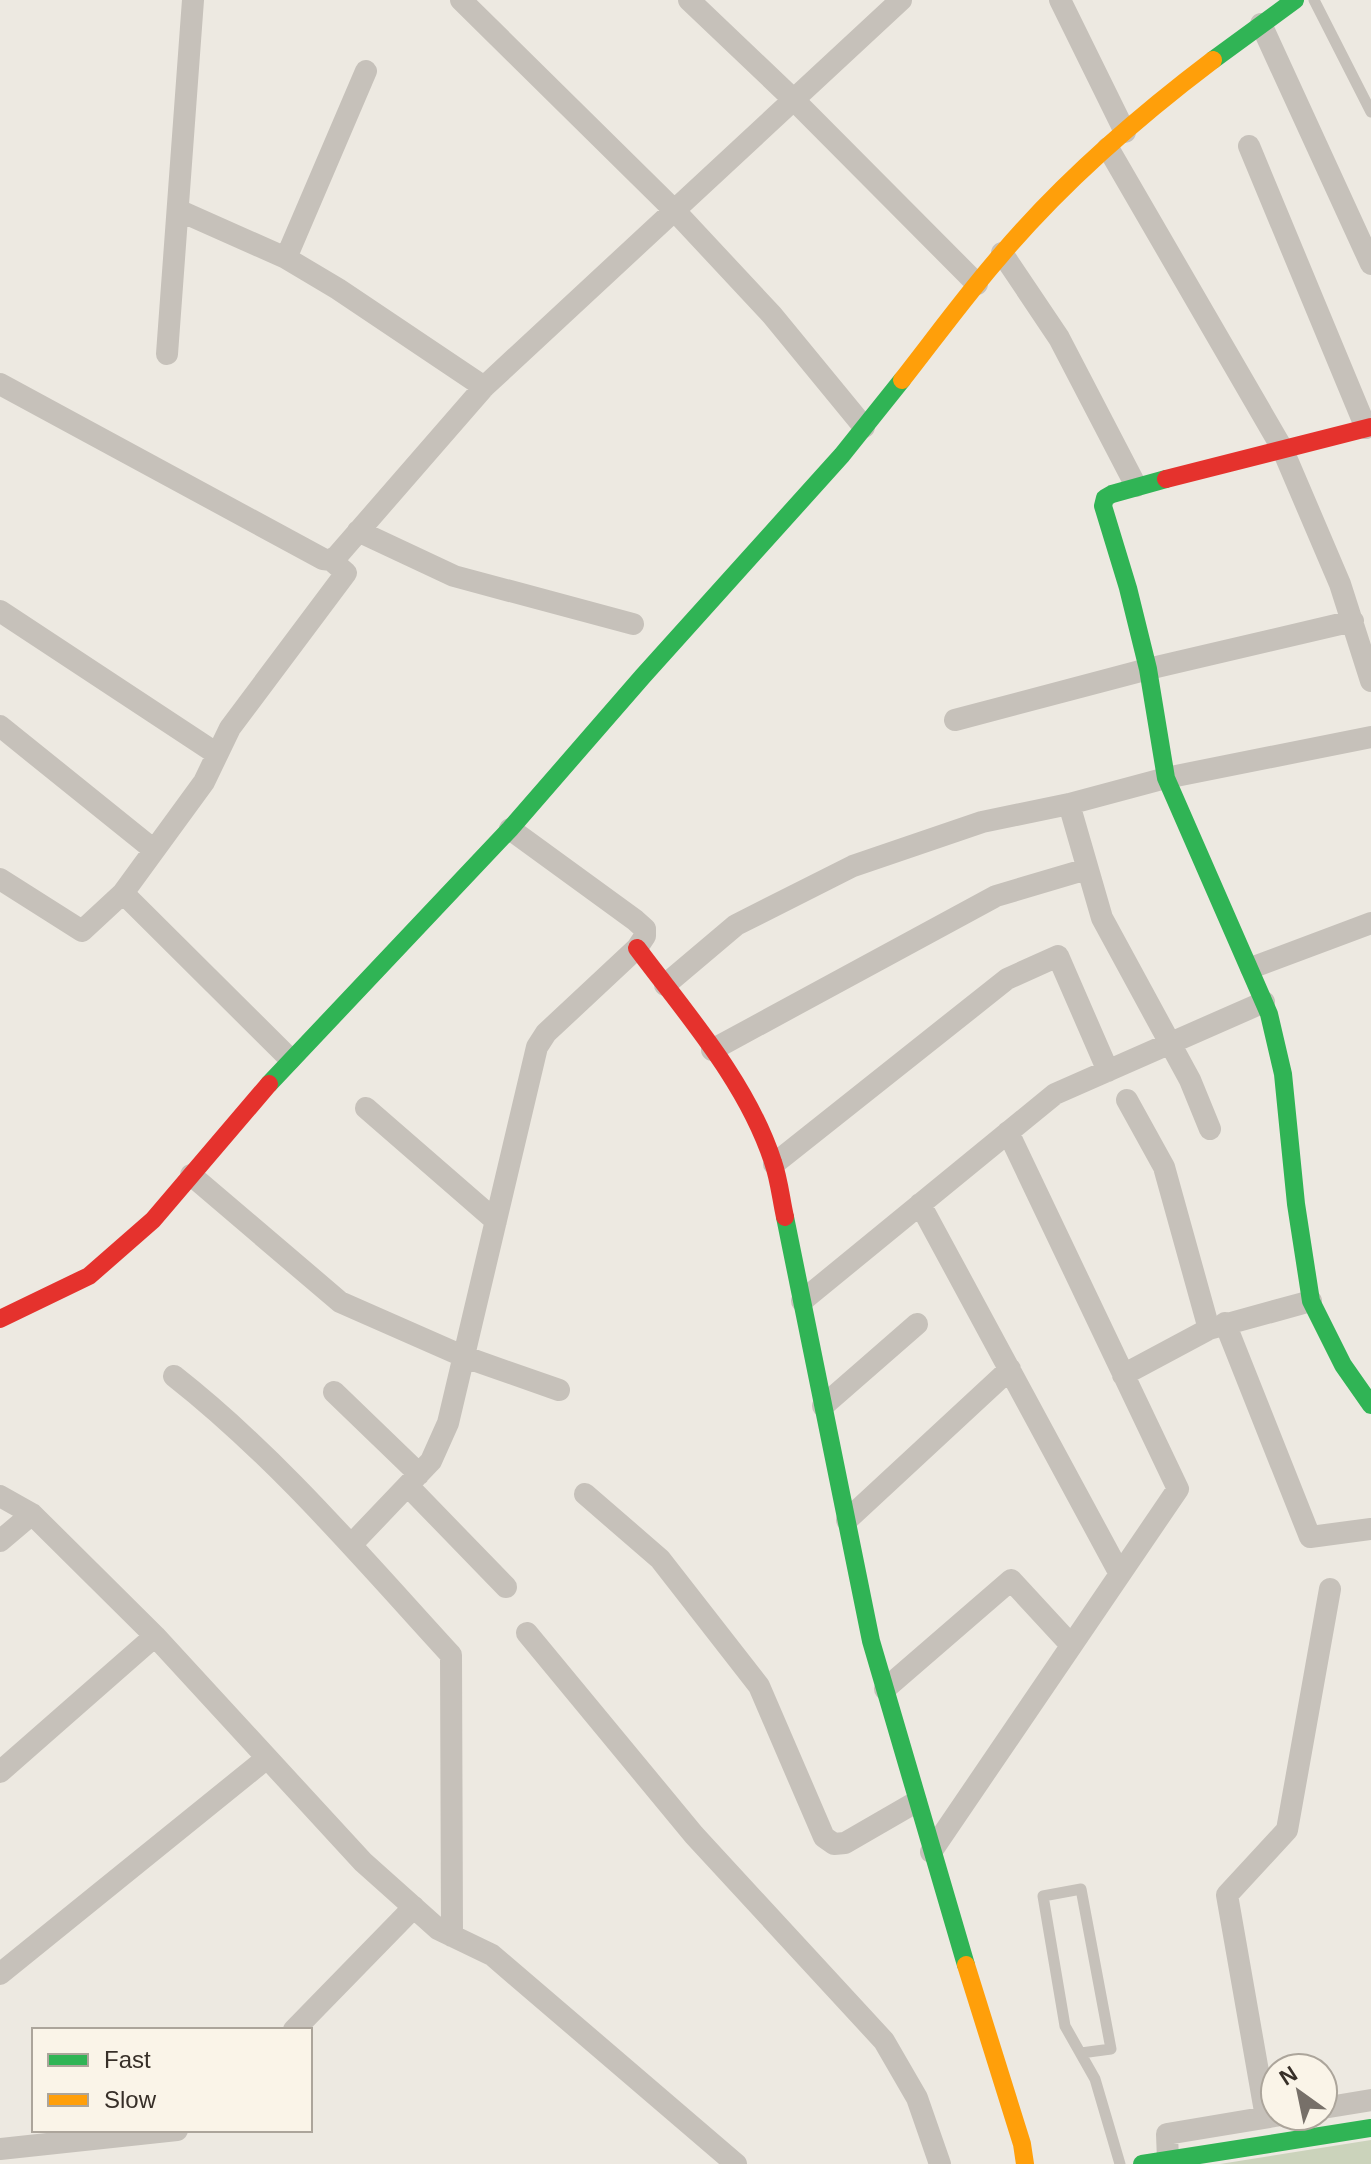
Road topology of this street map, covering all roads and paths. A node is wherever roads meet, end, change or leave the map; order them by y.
1 (193, 0) edge
2 (461, 0) edge
3 (689, 0) edge
4 (901, 0) edge
5 (1060, 0) edge
6 (1295, 0) edge
7 (1314, 0) edge
8 (1261, 24) junction
9 (366, 71) dead end
10 (794, 100) junction
11 (1371, 112) edge
12 (1125, 132) junction
13 (1249, 146) dead end
14 (1108, 148) junction
15 (178, 210) junction
16 (675, 211) junction
17 (1002, 253) junction
18 (286, 258) junction
19 (1371, 264) edge
20 (977, 284) junction
21 (167, 354) dead end
22 (0, 384) edge
23 (484, 387) junction
24 (864, 427) junction
25 (1369, 428) edge
26 (1282, 448) junction
27 (1136, 486) junction
28 (358, 531) junction
29 (331, 560) junction
30 (0, 611) edge
31 (1353, 621) junction
32 (633, 624) dead end
33 (1148, 669) junction
34 (1371, 681) edge
35 (955, 720) dead end
36 (0, 726) edge
37 (1371, 737) edge
38 (217, 754) junction
39 (1166, 778) junction
40 (1069, 804) junction
41 (510, 829) junction
42 (154, 850) junction
43 (1087, 869) junction
44 (0, 879) edge
45 (123, 893) junction
46 (1371, 923) edge
47 (637, 948) junction
48 (1251, 968) junction
49 (665, 985) junction
50 (1264, 1002) junction
51 (1170, 1043) junction
52 (712, 1050) junction
53 (290, 1059) junction
54 (1108, 1071) junction
55 (1127, 1100) dead end
56 (366, 1108) dead end
57 (1210, 1129) dead end
58 (1008, 1132) junction
59 (774, 1164) junction
60 (191, 1175) junction
61 (920, 1204) junction
62 (496, 1221) junction
63 (802, 1301) junction
64 (1311, 1301) junction
65 (0, 1319) edge
66 (917, 1324) dead end
67 (1217, 1326) junction
68 (465, 1357) junction
69 (1010, 1369) junction
70 (1123, 1375) junction
71 (174, 1376) dead end
72 (559, 1390) dead end
73 (334, 1392) dead end
74 (1371, 1405) edge
75 (823, 1406) junction
76 (413, 1480) junction
77 (585, 1494) dead end
78 (0, 1496) edge
79 (32, 1514) junction
80 (847, 1520) junction
81 (1371, 1529) edge
82 (0, 1541) edge
83 (351, 1545) junction
84 (1120, 1574) junction
85 (506, 1587) dead end
86 (1330, 1589) dead end
87 (527, 1633) dead end
88 (155, 1636) junction
89 (1071, 1645) junction
90 (885, 1689) junction
91 (267, 1758) junction
92 (0, 1772) edge
93 (916, 1802) junction
94 (931, 1852) junction
95 (414, 1907) junction
96 (452, 1936) junction
97 (0, 1974) edge
98 (296, 2028) edge
99 (1081, 2053) junction
100 (1259, 2056) edge
101 (1371, 2100) edge
102 (1339, 2105) edge
103 (1259, 2119) edge
104 (1371, 2128) edge
105 (158, 2132) edge
106 (0, 2149) edge
107 (1168, 2160) junction
108 (736, 2164) edge
109 (940, 2164) edge
110 (1025, 2164) edge
111 (1120, 2164) edge
112 (1142, 2164) edge

1 - 15 street
2 - 16 street
3 - 10 street
4 - 10 street
5 - 12 street
6 - 8 street
7 - 11 lane
8 - 12 street
8 - 19 street
9 - 18 street
10 - 16 street
10 - 20 street
12 - 14 street
13 - 25 street
14 - 17 street
14 - 26 street
15 - 18 street
15 - 21 street
16 - 23 street
16 - 24 street
17 - 20 street
17 - 27 street
18 - 23 street
20 - 24 street
22 - 29 street
23 - 28 street
24 - 41 street
25 - 26 street
26 - 27 street
26 - 31 street
27 - 33 street
28 - 29 street
28 - 32 street
29 - 38 street
30 - 38 street
31 - 33 street
31 - 34 street
33 - 35 street
33 - 39 street
36 - 42 street
37 - 39 street
38 - 42 street
39 - 40 street
39 - 48 street
40 - 43 street
40 - 49 street
41 - 47 street
41 - 53 street
42 - 45 street
43 - 51 street
43 - 52 street
44 - 45 street
45 - 53 street
46 - 48 street
47 - 49 street
47 - 62 street
48 - 50 street
49 - 52 street
50 - 51 street
50 - 64 street
51 - 54 street
51 - 57 street
52 - 59 street
53 - 60 street
54 - 58 street
54 - 59 street
55 - 67 street
56 - 62 street
58 - 61 street
58 - 70 street
59 - 63 street
60 - 65 street
60 - 68 street
61 - 63 street
61 - 69 street
62 - 68 street
63 - 75 street
64 - 67 street
64 - 74 street
66 - 75 street
67 - 70 street
67 - 81 street
68 - 72 street
68 - 76 street
69 - 80 street
69 - 84 street
70 - 84 street
71 - 83 street
73 - 76 street
75 - 80 street
76 - 83 street
76 - 85 street
77 - 93 street
78 - 79 street
79 - 82 street
79 - 88 street
80 - 90 street
83 - 96 street
84 - 89 street
86 - 100 street
87 - 109 street
88 - 91 street
88 - 92 street
89 - 90 street
89 - 94 street
90 - 93 street
91 - 95 street
91 - 97 street
93 - 94 street
94 - 110 street
95 - 96 street
95 - 98 street
96 - 108 street
99 - 99 lane
99 - 111 lane
101 - 102 street
103 - 107 street
104 - 107 street
105 - 106 street
107 - 112 street

